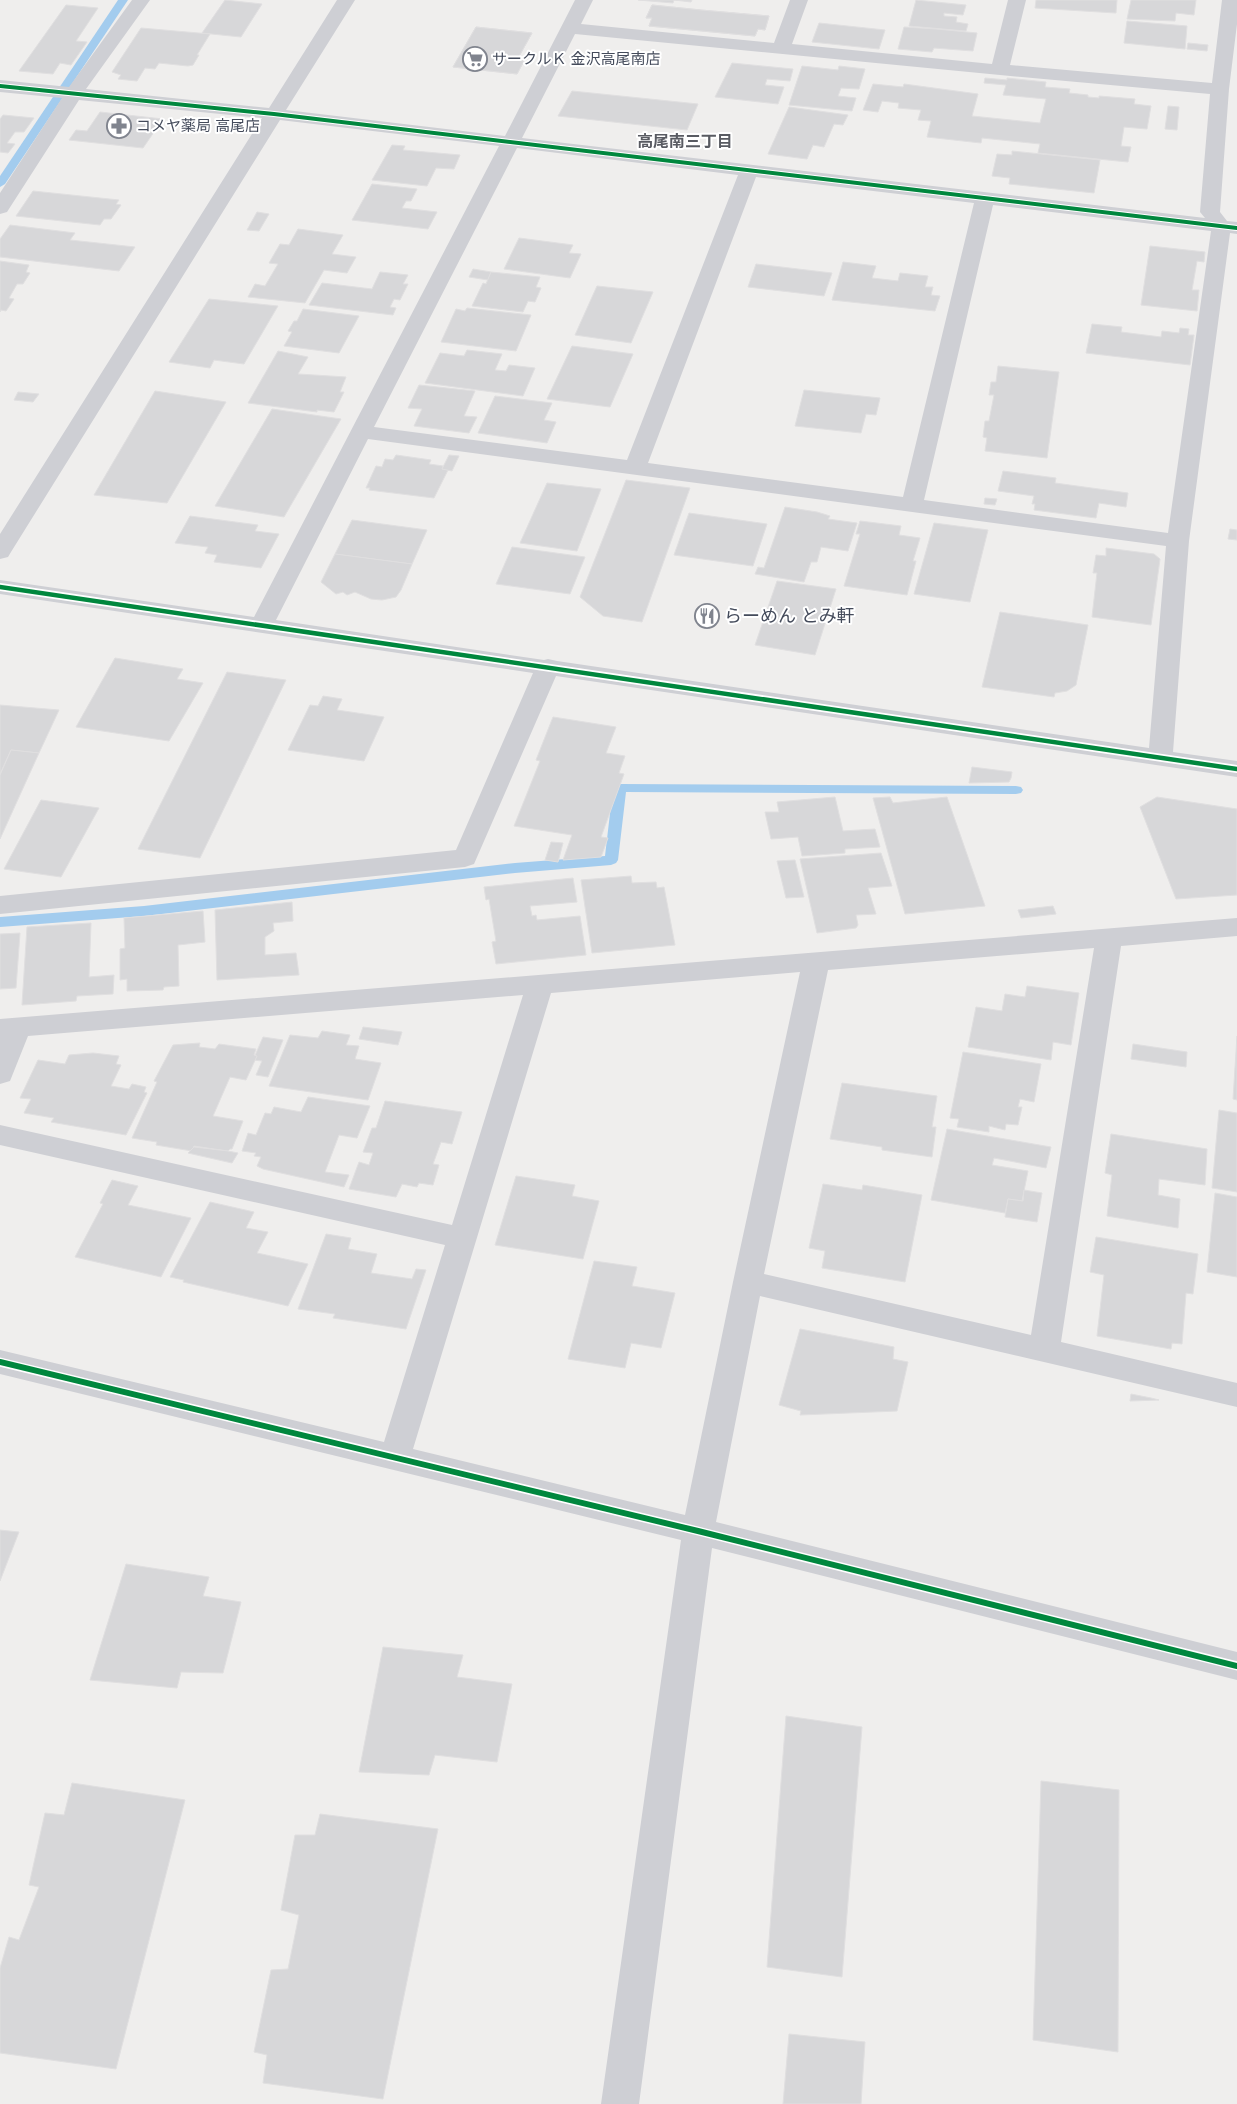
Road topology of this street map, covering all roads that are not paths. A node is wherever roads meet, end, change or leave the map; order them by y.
1 (141, 0) edge
2 (346, 0) edge
3 (584, 0) edge
4 (799, 0) edge
5 (1017, 0) edge
6 (1231, 0) edge
7 (569, 28) junction
8 (781, 49) junction
9 (1231, 58) edge
10 (1000, 70) junction
11 (0, 86) edge
12 (1220, 89) junction
13 (74, 93) junction
14 (274, 114) junction
15 (510, 142) junction
16 (749, 170) junction
17 (985, 198) junction
18 (0, 208) edge
19 (1229, 227) edge
20 (361, 432) junction
21 (635, 468) junction
22 (912, 505) junction
23 (1178, 541) junction
24 (0, 552) edge
25 (0, 587) edge
26 (261, 626) junction
27 (548, 666) junction
28 (1160, 758) junction
29 (1237, 769) edge
30 (0, 905) edge
31 (1237, 927) edge
32 (1109, 938) junction
33 (816, 962) junction
34 (540, 985) junction
35 (9, 1028) edge
36 (0, 1074) edge
37 (0, 1135) edge
38 (462, 1238) junction
39 (748, 1282) junction
40 (1044, 1351) junction
41 (0, 1362) edge
42 (1237, 1396) edge
43 (394, 1457) junction
44 (698, 1531) junction
45 (1237, 1666) edge
46 (620, 2104) edge

1 - 13 street
2 - 14 street
3 - 7 street
4 - 8 street
5 - 10 street
6 - 9 street
7 - 8 street
7 - 15 street
8 - 10 street
9 - 12 street
10 - 12 street
11 - 13 street
12 - 19 street
13 - 14 street
13 - 18 street
14 - 15 street
14 - 24 street
15 - 16 street
15 - 20 street
16 - 17 street
16 - 21 street
17 - 19 street
17 - 22 street
19 - 23 street
20 - 21 street
20 - 26 street
21 - 22 street
22 - 23 street
23 - 28 street
25 - 26 street
26 - 27 street
27 - 28 street
27 - 30 street
28 - 29 street
31 - 32 street
32 - 33 street
32 - 40 street
33 - 34 street
33 - 39 street
34 - 35 street
34 - 38 street
35 - 36 street
37 - 38 street
38 - 43 street
39 - 40 street
39 - 44 street
40 - 42 street
41 - 43 street
43 - 44 street
44 - 45 street
44 - 46 street

